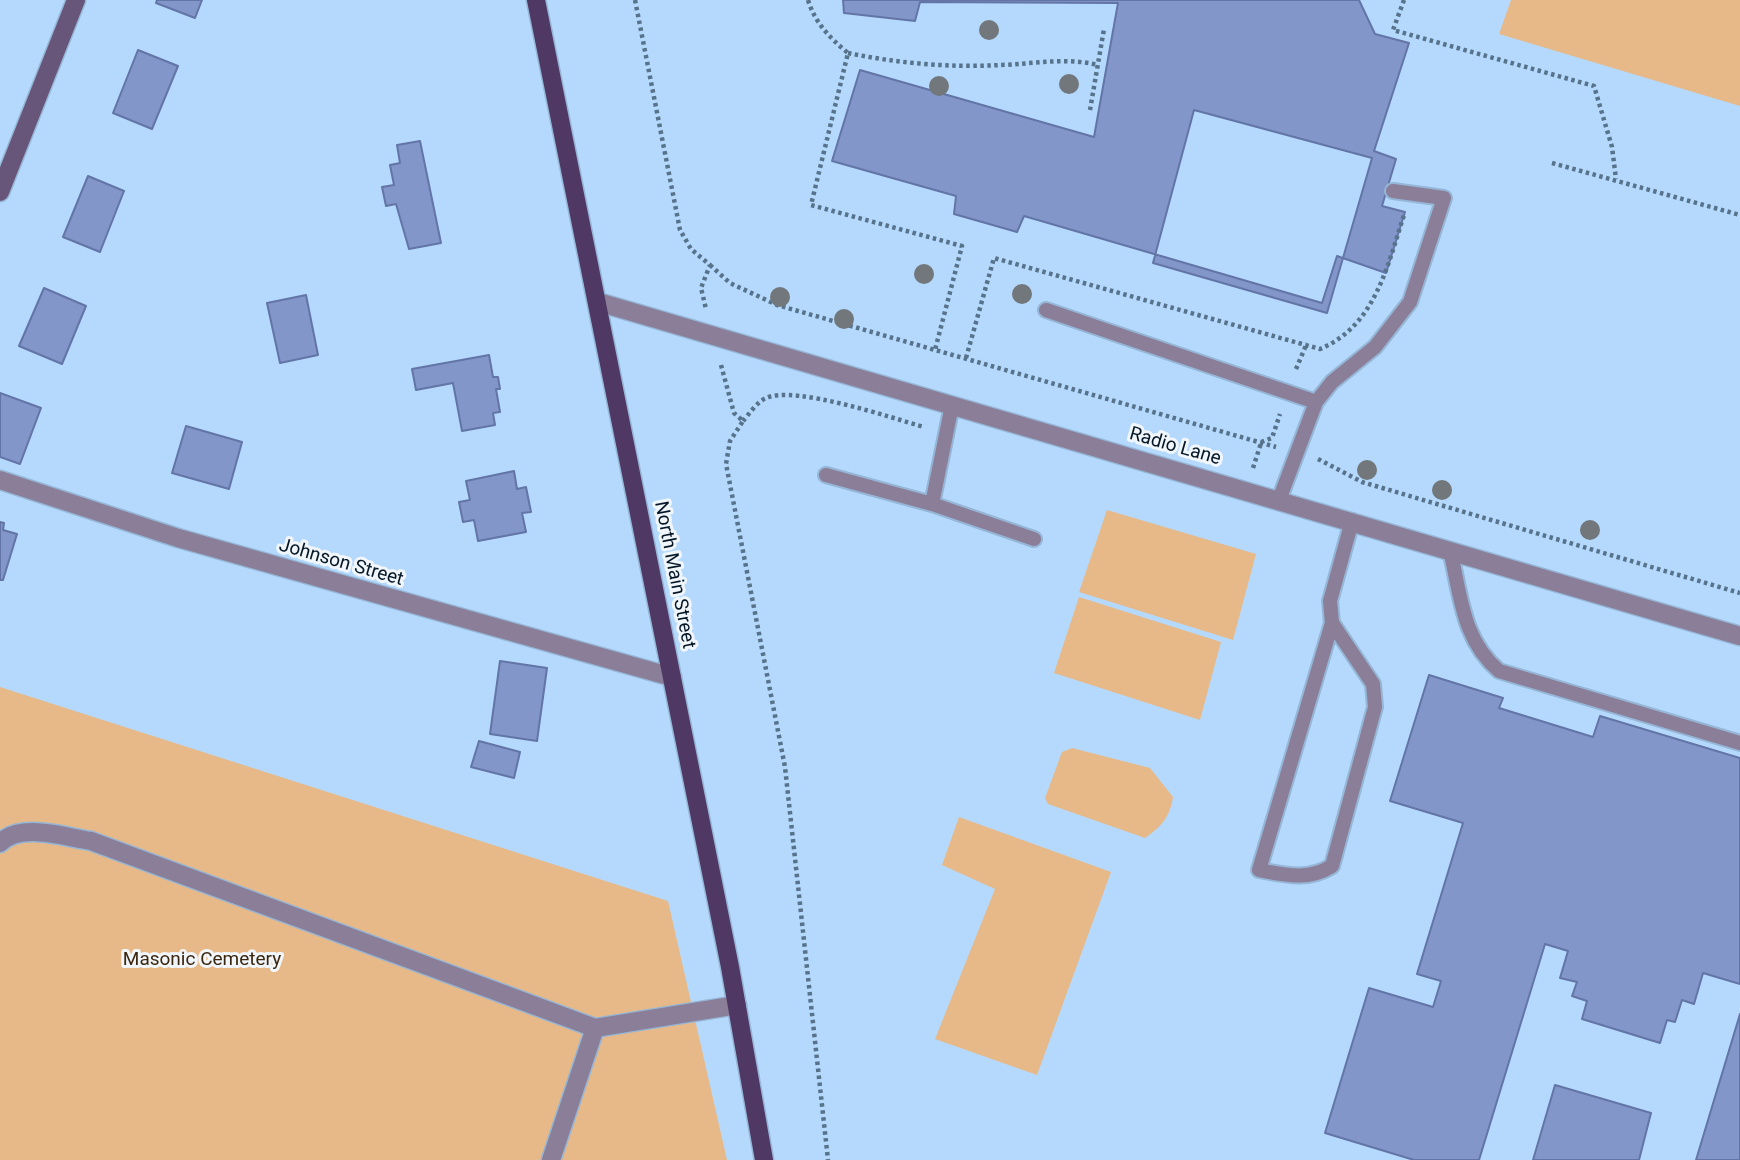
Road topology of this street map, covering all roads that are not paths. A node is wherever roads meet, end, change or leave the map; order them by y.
1 (76, 0) edge
2 (536, 0) edge
3 (1393, 191) dead end
4 (0, 192) edge
5 (598, 302) junction
6 (1046, 310) dead end
7 (1316, 402) junction
8 (952, 404) junction
9 (826, 475) dead end
10 (0, 480) edge
11 (1279, 500) junction
12 (932, 504) junction
13 (1352, 521) junction
14 (1034, 539) dead end
15 (1450, 550) junction
16 (1332, 623) junction
17 (1740, 636) edge
18 (672, 677) junction
19 (1740, 743) edge
20 (0, 843) edge
21 (737, 1005) junction
22 (595, 1028) junction
23 (551, 1160) edge
24 (764, 1160) edge

1 - 4 street
2 - 5 main road, North Main Street
3 - 7 lane
5 - 8 street, Radio Lane
5 - 18 main road, North Main Street
6 - 7 lane
7 - 11 lane
8 - 11 street, Radio Lane
8 - 12 lane
9 - 12 lane
10 - 18 street, Johnson Street
11 - 13 street, Radio Lane
12 - 14 lane
13 - 15 street, Radio Lane
13 - 16 lane
15 - 17 street, Radio Lane
15 - 19 lane
16 - 16 lane
18 - 21 main road, North Main Street
20 - 22 street
21 - 22 street
21 - 24 main road, North Main Street
22 - 23 street

